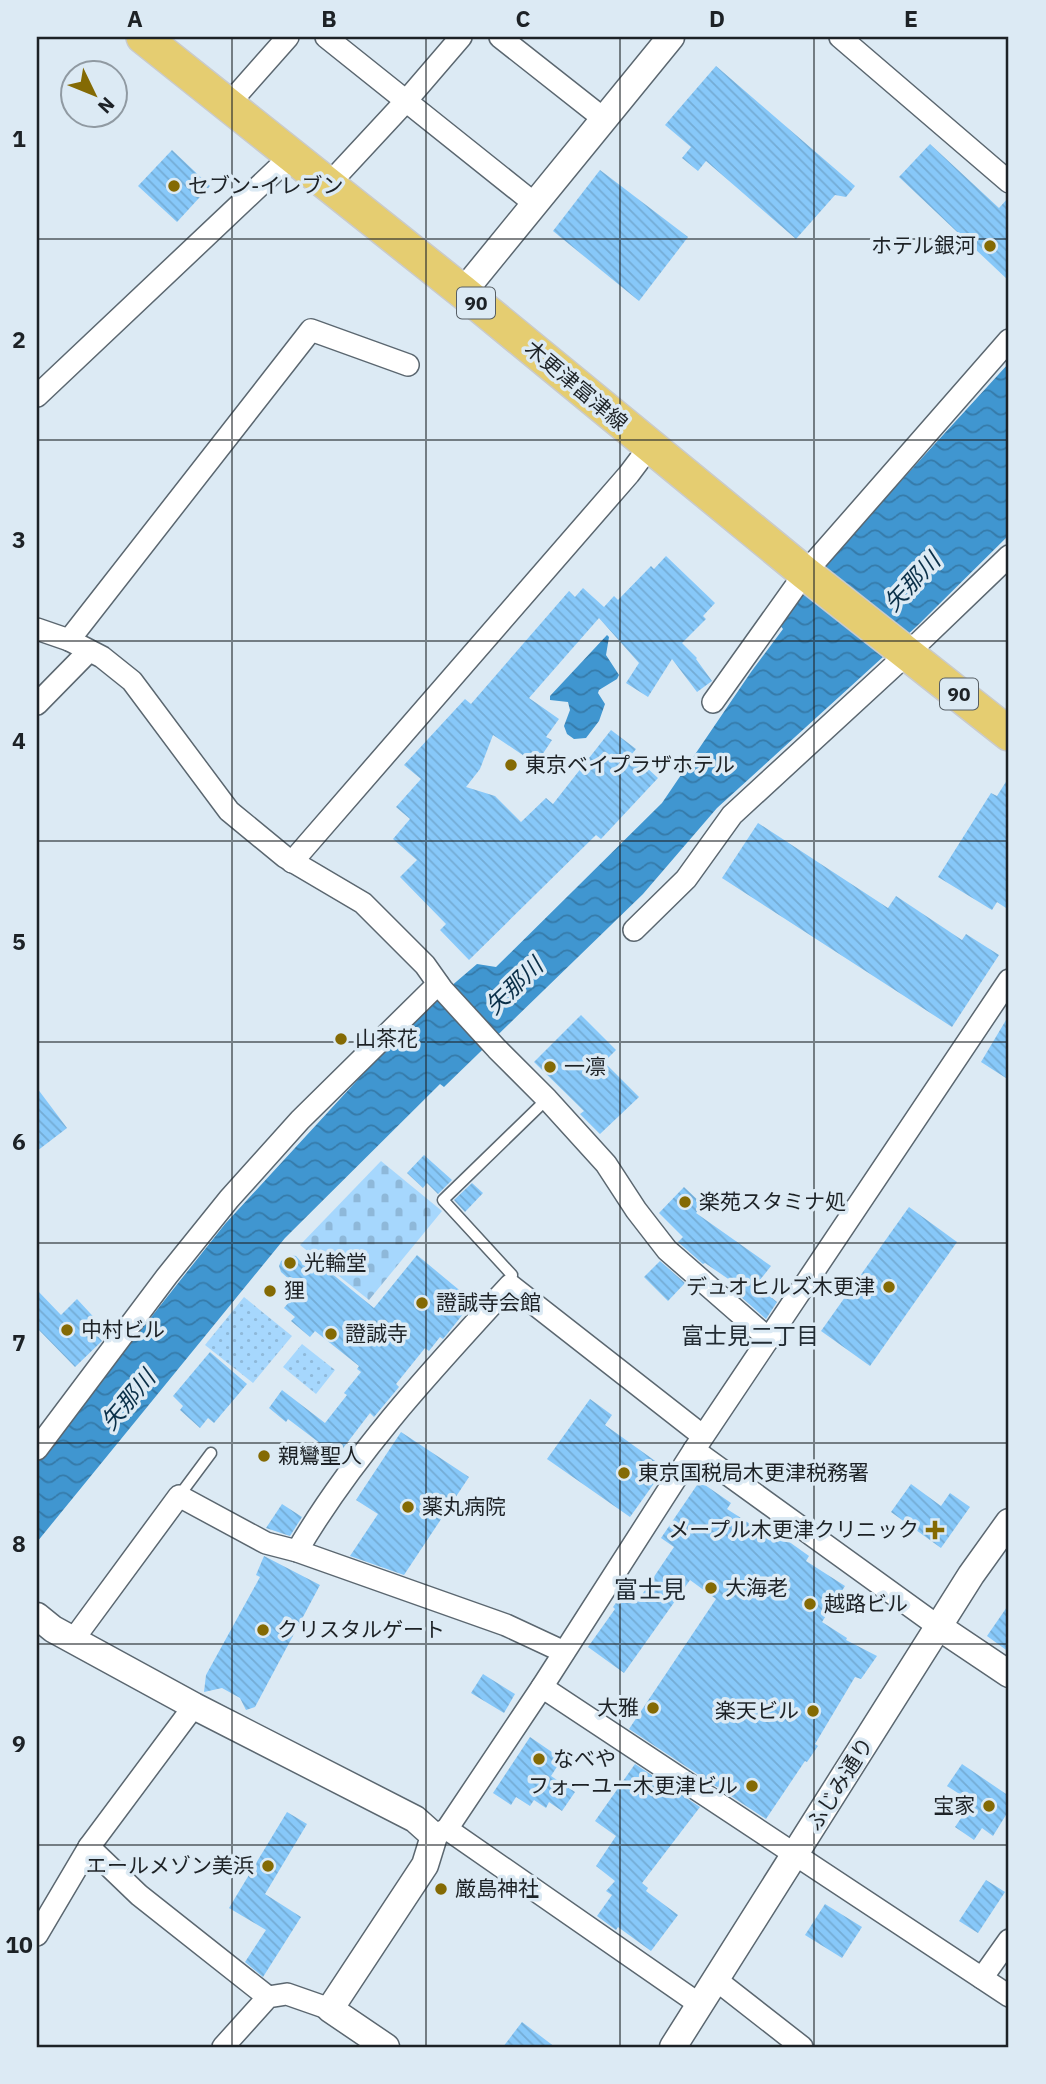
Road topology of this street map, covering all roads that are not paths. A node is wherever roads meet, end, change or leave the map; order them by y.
1 (143, 37) edge
2 (288, 37) edge
3 (326, 37) edge
4 (461, 37) edge
5 (500, 37) edge
6 (671, 37) edge
7 (840, 37) edge
8 (406, 101) junction
9 (228, 106) junction
10 (604, 119) junction
11 (291, 156) junction
12 (1009, 182) edge
13 (328, 185) junction
14 (535, 204) junction
15 (463, 292) junction
16 (1009, 340) edge
17 (408, 365) dead end
18 (37, 396) edge
19 (650, 446) junction
20 (1009, 556) edge
21 (805, 573) junction
22 (37, 629) edge
23 (69, 640) junction
24 (89, 650) junction
25 (908, 653) junction
26 (713, 702) dead end
27 (37, 704) edge
28 (1009, 734) edge
29 (292, 862) junction
30 (634, 930) dead end
31 (1009, 980) edge
32 (440, 986) junction
33 (547, 1099) junction
34 (510, 1285) junction
35 (769, 1339) junction
36 (699, 1443) junction
37 (37, 1449) edge
38 (211, 1453) dead end
39 (179, 1496) junction
40 (1009, 1522) edge
41 (297, 1550) junction
42 (37, 1616) edge
43 (939, 1627) junction
44 (74, 1640) junction
45 (564, 1652) junction
46 (1009, 1674) edge
47 (542, 1687) junction
48 (194, 1706) junction
49 (441, 1832) junction
50 (89, 1847) junction
51 (794, 1855) junction
52 (37, 1935) edge
53 (1009, 1940) edge
54 (715, 1979) junction
55 (982, 1979) junction
56 (1009, 1996) edge
57 (268, 1997) junction
58 (699, 2004) junction
59 (330, 2009) junction
60 (223, 2047) edge
61 (386, 2047) edge
62 (673, 2047) edge
63 (802, 2047) edge

1 - 9 main road, 木更津富津線 / 90
2 - 9 street
3 - 8 street
4 - 8 street
5 - 10 street
6 - 10 street
7 - 12 street
8 - 13 street
8 - 14 street
9 - 11 main road, 木更津富津線 / 90
10 - 14 street
11 - 13 main road, 木更津富津線 / 90
11 - 18 street
13 - 15 main road, 木更津富津線 / 90
14 - 15 street
15 - 19 main road, 木更津富津線 / 90
16 - 21 street
17 - 23 street
19 - 21 main road, 木更津富津線 / 90
19 - 29 street
20 - 25 street
21 - 25 main road, 木更津富津線 / 90
21 - 26 street
22 - 23 street
23 - 24 street
24 - 27 street
24 - 29 street
25 - 28 main road, 木更津富津線 / 90
25 - 30 street
29 - 32 street
31 - 35 street
32 - 33 street
32 - 37 street
33 - 34 lane
33 - 35 street
34 - 36 street
34 - 41 street
35 - 36 street
36 - 43 street
36 - 45 street
38 - 39 lane
39 - 41 street
39 - 44 street
40 - 43 street, ふじみ通り
41 - 45 street
42 - 44 street
43 - 46 street
43 - 51 street, ふじみ通り
44 - 48 street
45 - 47 street
47 - 49 street
47 - 51 street
48 - 49 street
48 - 50 street
49 - 58 street
49 - 59 street
50 - 52 street
50 - 57 street
51 - 54 street, ふじみ通り
51 - 55 street
53 - 55 street
54 - 58 street, ふじみ通り
54 - 63 street
55 - 56 street
57 - 59 street
57 - 60 street
58 - 62 street, ふじみ通り
59 - 61 street

